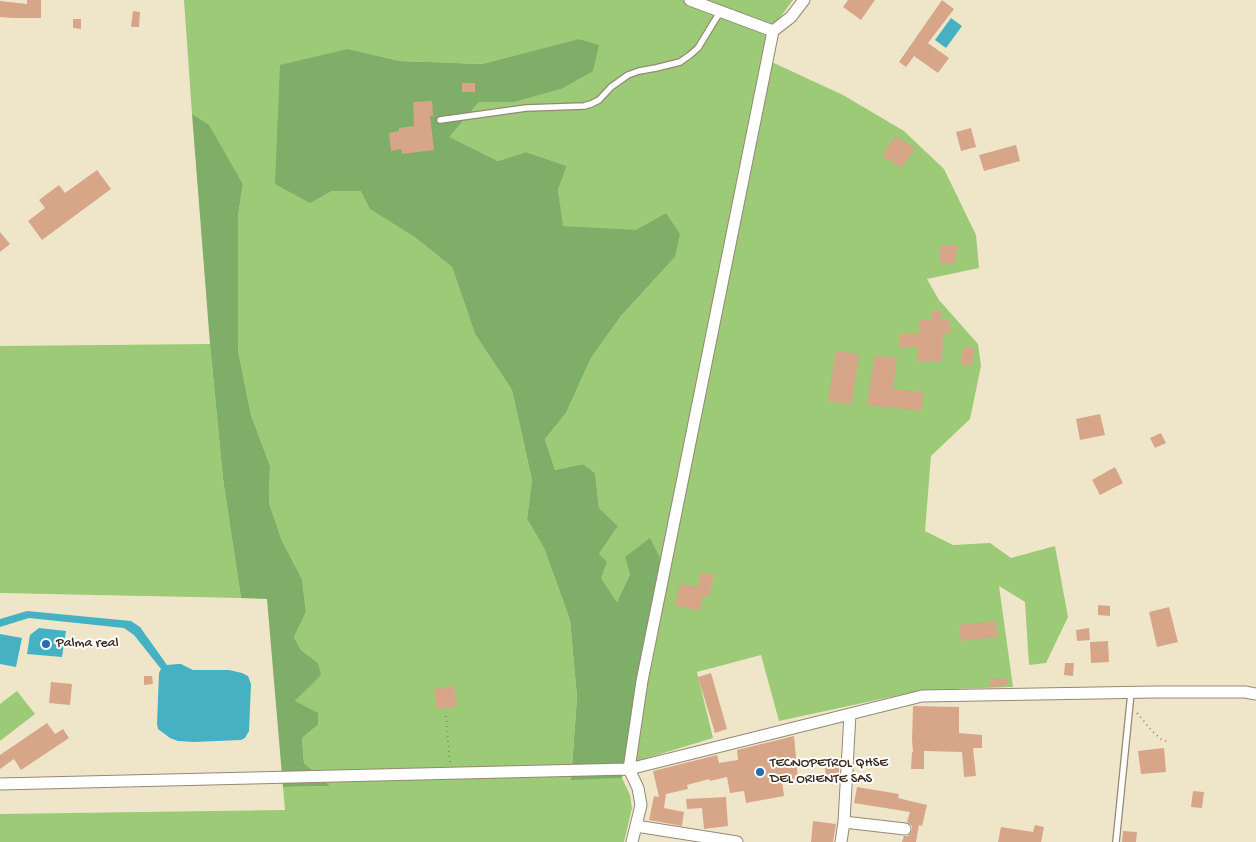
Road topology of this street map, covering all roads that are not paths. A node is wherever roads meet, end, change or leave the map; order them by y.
1 (690, 0) edge
2 (804, 0) edge
3 (720, 12) junction
4 (773, 31) junction
5 (440, 120) dead end
6 (1131, 693) junction
7 (1256, 694) edge
8 (850, 714) junction
9 (629, 769) junction
10 (0, 784) edge
11 (844, 822) junction
12 (636, 826) junction
13 (905, 829) dead end
14 (632, 842) edge
15 (737, 842) edge
16 (841, 842) edge
17 (1116, 842) edge

1 - 3 street
2 - 4 street
3 - 4 street
3 - 5 lane
4 - 9 street
6 - 7 street
6 - 8 street
6 - 17 lane
8 - 9 street
8 - 11 street
9 - 10 street
9 - 12 street
11 - 13 street
11 - 16 street
12 - 14 street
12 - 15 street

